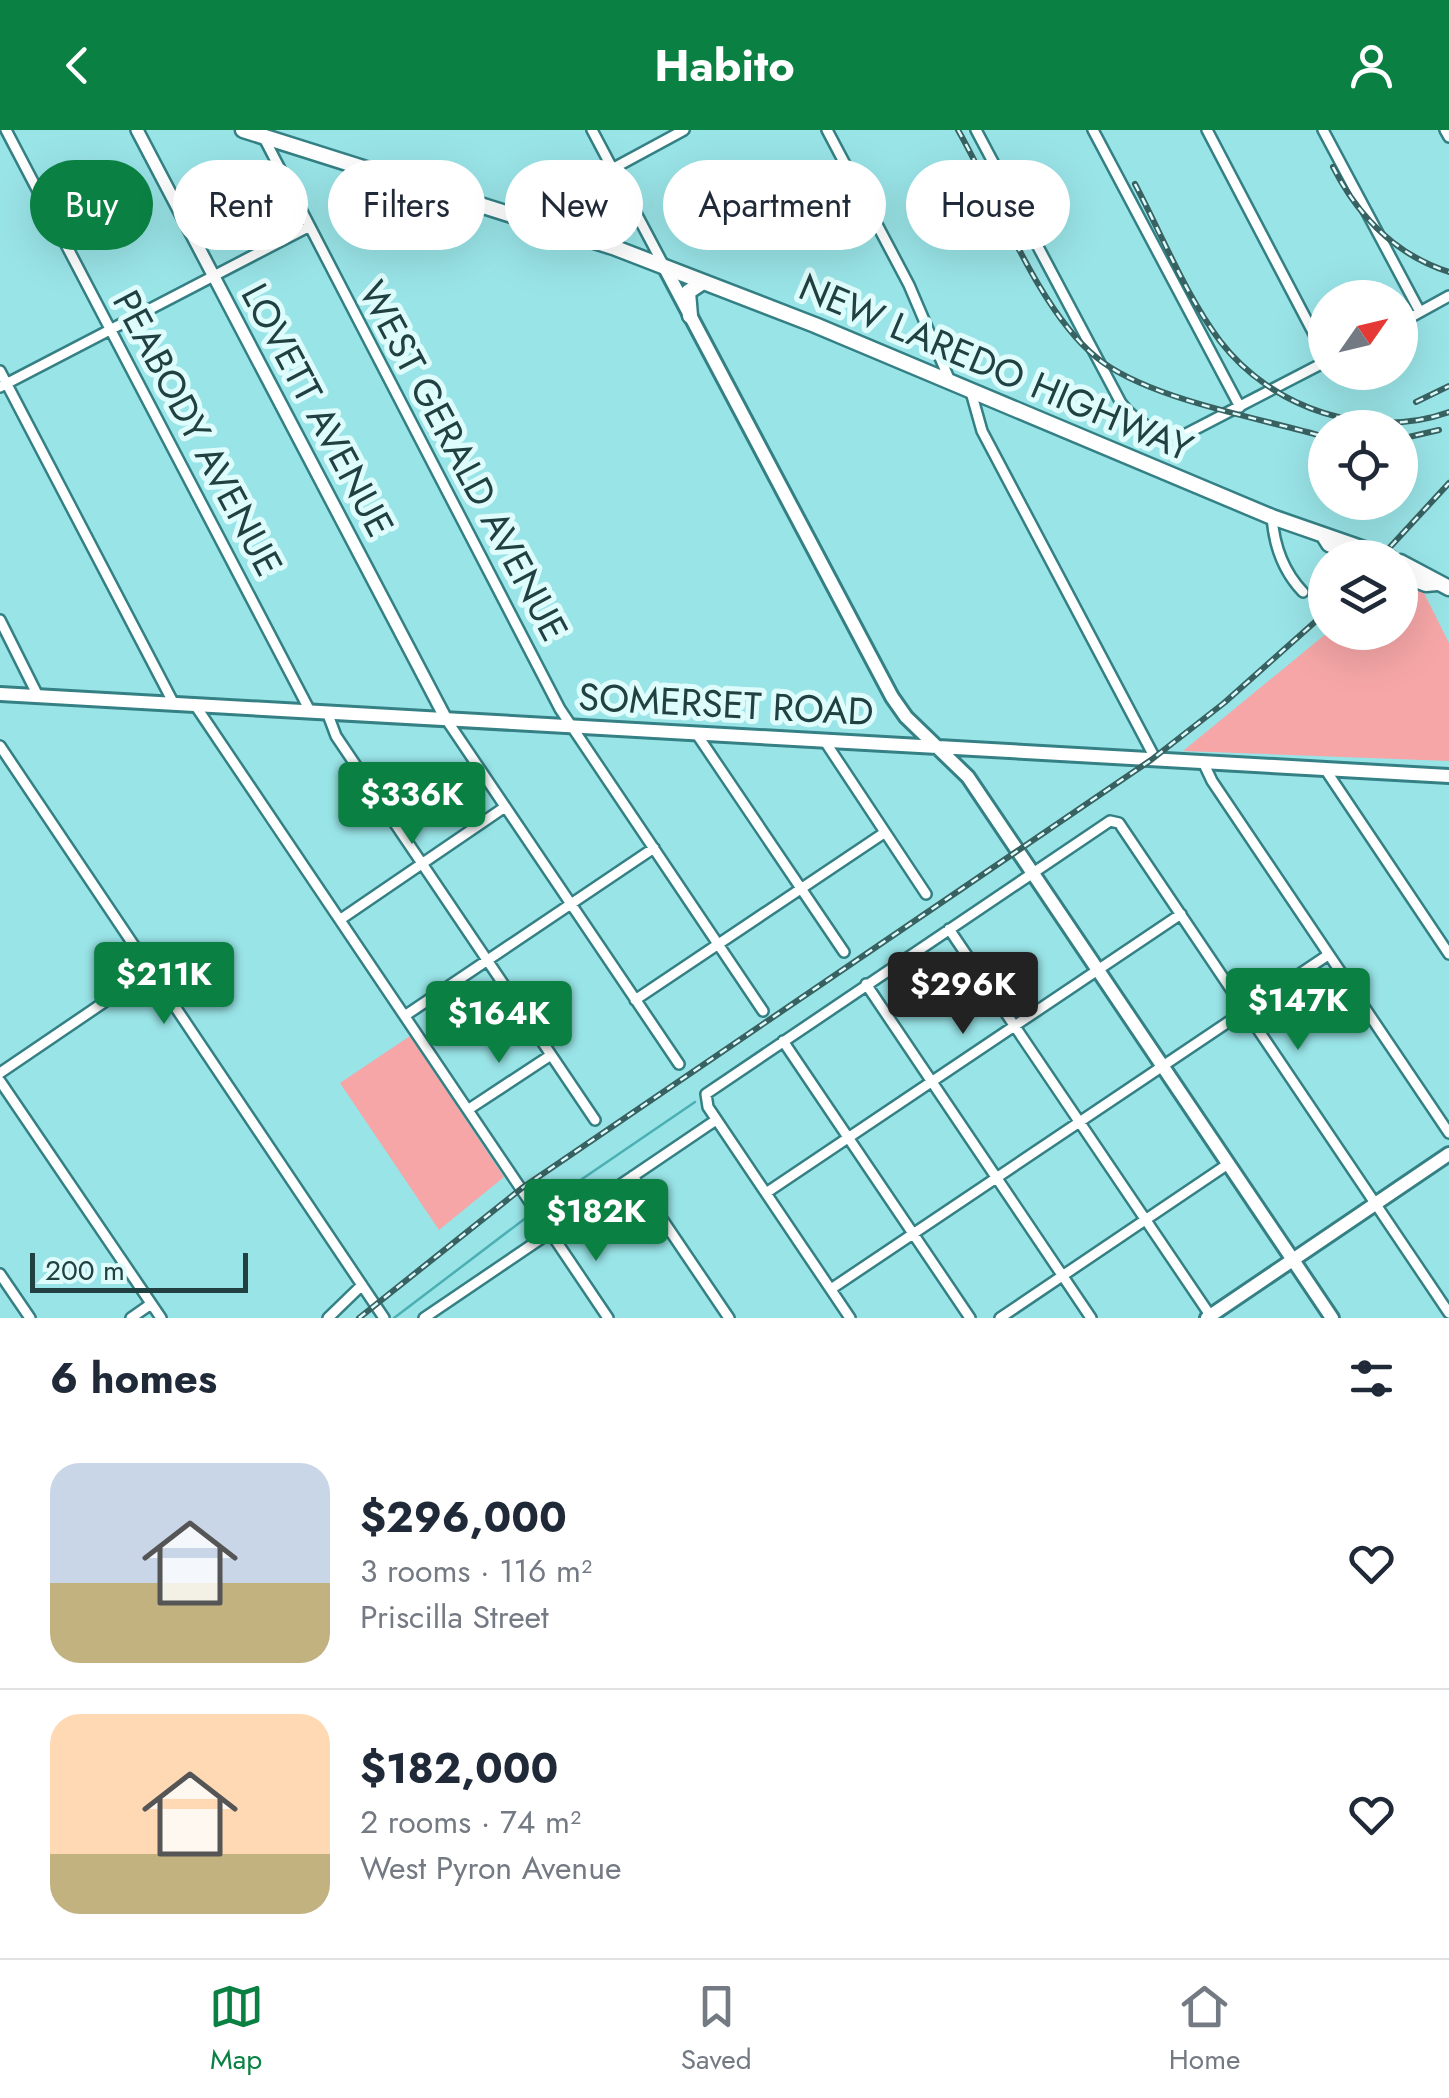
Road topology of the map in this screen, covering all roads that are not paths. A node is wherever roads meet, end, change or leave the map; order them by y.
1 (6, 130) edge
2 (137, 130) edge
3 (243, 130) edge
4 (592, 130) edge
5 (684, 130) edge
6 (827, 130) edge
7 (976, 130) edge
8 (1094, 130) edge
9 (1206, 130) edge
10 (1324, 130) edge
11 (1445, 130) edge
12 (262, 133) edge
13 (1449, 138) edge
14 (275, 160) edge
15 (607, 160) edge
16 (629, 160) edge
17 (308, 227) edge
18 (643, 227) edge
19 (263, 250) edge
20 (664, 266) junction
21 (213, 276) junction
22 (704, 282) junction
23 (1449, 296) edge
24 (1420, 312) joint
25 (690, 316) junction
26 (1308, 325) edge
27 (110, 330) junction
28 (1308, 368) edge
29 (0, 371) edge
30 (951, 383) junction
31 (3, 385) edge
32 (971, 392) junction
33 (1240, 406) junction
34 (1272, 517) junction
35 (1324, 536) junction
36 (1326, 540) edge
37 (1348, 540) edge
38 (1418, 569) edge
39 (1418, 581) edge
40 (1443, 585) edge
41 (1303, 592) dead end
42 (0, 620) edge
43 (0, 694) edge
44 (38, 696) junction
45 (174, 704) junction
46 (195, 705) junction
47 (310, 711) junction
48 (327, 712) junction
49 (446, 719) junction
50 (571, 726) junction
51 (696, 732) junction
52 (824, 740) junction
53 (0, 746) edge
54 (940, 746) junction
55 (1156, 760) junction
56 (1203, 762) junction
57 (1325, 769) junction
58 (1449, 776) edge
59 (505, 806) junction
60 (884, 832) junction
61 (654, 848) junction
62 (422, 863) junction
63 (1032, 874) junction
64 (801, 889) junction
65 (926, 894) dead end
66 (571, 904) junction
67 (1181, 914) junction
68 (340, 918) junction
69 (949, 929) junction
70 (718, 945) junction
71 (844, 952) dead end
72 (1449, 954) edge
73 (1328, 955) junction
74 (487, 960) junction
75 (150, 970) junction
76 (1097, 970) junction
77 (866, 984) junction
78 (635, 1000) junction
79 (1246, 1010) junction
80 (763, 1011) dead end
81 (406, 1016) junction
82 (1014, 1026) junction
83 (783, 1042) junction
84 (551, 1055) junction
85 (678, 1064) dead end
86 (1162, 1066) junction
87 (0, 1073) edge
88 (0, 1081) edge
89 (932, 1082) junction
90 (469, 1109) junction
91 (595, 1120) dead end
92 (716, 1120) junction
93 (1080, 1122) junction
94 (1449, 1133) edge
95 (848, 1138) junction
96 (1449, 1154) edge
97 (1228, 1164) junction
98 (633, 1176) junction
99 (996, 1178) junction
100 (766, 1193) junction
101 (1376, 1203) junction
102 (1145, 1219) junction
103 (552, 1232) junction
104 (913, 1234) junction
105 (1294, 1261) junction
106 (0, 1274) edge
107 (1062, 1276) junction
108 (362, 1285) junction
109 (831, 1289) junction
110 (151, 1304) junction
111 (1449, 1313) edge
112 (1210, 1317) edge
113 (30, 1318) edge
114 (130, 1318) edge
115 (161, 1318) edge
116 (328, 1318) edge
117 (384, 1318) edge
118 (424, 1318) edge
119 (608, 1318) edge
120 (729, 1318) edge
121 (850, 1318) edge
122 (970, 1318) edge
123 (1000, 1318) edge
124 (1091, 1318) edge
125 (1332, 1318) edge

1 - 27 street, PEABODY AVENUE
2 - 21 street, LOVETT AVENUE
3 - 12 main road, NEW LAREDO HIGHWAY
4 - 15 street
5 - 16 street
6 - 30 street
7 - 33 street
8 - 33 street
9 - 26 street
10 - 24 street
11 - 13 street
12 - 14 street, WEST GERALD AVENUE
12 - 20 main road, NEW LAREDO HIGHWAY
17 - 50 street, WEST GERALD AVENUE
18 - 20 street
19 - 21 street
20 - 22 main road, NEW LAREDO HIGHWAY
20 - 25 main road
21 - 27 street
21 - 49 street, LOVETT AVENUE
22 - 25 main road
22 - 30 main road, NEW LAREDO HIGHWAY
23 - 24 street
25 - 54 main road
27 - 31 street
27 - 47 street, PEABODY AVENUE
28 - 33 street
29 - 31 street
30 - 32 main road, NEW LAREDO HIGHWAY
31 - 45 street
32 - 34 main road, NEW LAREDO HIGHWAY
32 - 55 street
34 - 35 main road, NEW LAREDO HIGHWAY
34 - 41 street
35 - 36 main road, NEW LAREDO HIGHWAY
35 - 37 main road, NEW LAREDO HIGHWAY
38 - 40 main road
39 - 40 main road
42 - 44 street
43 - 44 main road, SOMERSET ROAD
44 - 45 main road, SOMERSET ROAD
45 - 46 main road, SOMERSET ROAD
46 - 47 main road, SOMERSET ROAD
46 - 68 street
47 - 48 main road, SOMERSET ROAD
48 - 49 main road, SOMERSET ROAD
48 - 62 street
49 - 50 main road, SOMERSET ROAD
49 - 59 street
50 - 51 main road, SOMERSET ROAD
50 - 61 street, WEST GERALD AVENUE
51 - 52 main road, SOMERSET ROAD
51 - 64 street
52 - 54 main road, SOMERSET ROAD
52 - 60 street
53 - 75 street
54 - 55 main road, SOMERSET ROAD
54 - 63 main road
55 - 56 main road, SOMERSET ROAD
56 - 57 main road, SOMERSET ROAD
56 - 73 street
57 - 58 main road, SOMERSET ROAD
57 - 72 street
59 - 62 street
59 - 66 street
60 - 64 street
60 - 65 street
61 - 66 street
61 - 70 street, WEST GERALD AVENUE
62 - 68 street
62 - 74 street
63 - 67 street
63 - 69 street
63 - 76 main road
64 - 70 street
64 - 71 street
66 - 74 street
66 - 78 street
67 - 76 street
67 - 79 street
68 - 81 street
69 - 77 street
69 - 82 street
70 - 78 street
70 - 80 street, WEST GERALD AVENUE
73 - 79 street
73 - 94 street
74 - 81 street
74 - 84 street
75 - 87 street
75 - 108 street
76 - 82 street
76 - 86 main road
77 - 83 street
77 - 89 street
78 - 85 street
79 - 86 street
79 - 101 street
81 - 90 street
82 - 89 street
82 - 93 street
83 - 92 street
83 - 95 street
84 - 90 street
84 - 91 street
86 - 93 street
86 - 97 main road
88 - 110 street
89 - 95 street
89 - 99 street
90 - 103 street
92 - 98 street
92 - 100 street
93 - 99 street
93 - 102 street
95 - 100 street
95 - 104 street
96 - 101 main road
97 - 102 street
97 - 105 main road
98 - 103 street
98 - 120 street
99 - 104 street
99 - 107 street
100 - 109 street
101 - 105 main road
101 - 111 street
102 - 107 street
102 - 112 street
103 - 118 street
103 - 119 street
104 - 109 street
104 - 122 street
105 - 112 main road
105 - 125 main road
106 - 113 street
107 - 123 street
107 - 124 street
108 - 116 street
108 - 117 street
109 - 121 street
110 - 114 street
110 - 115 street

